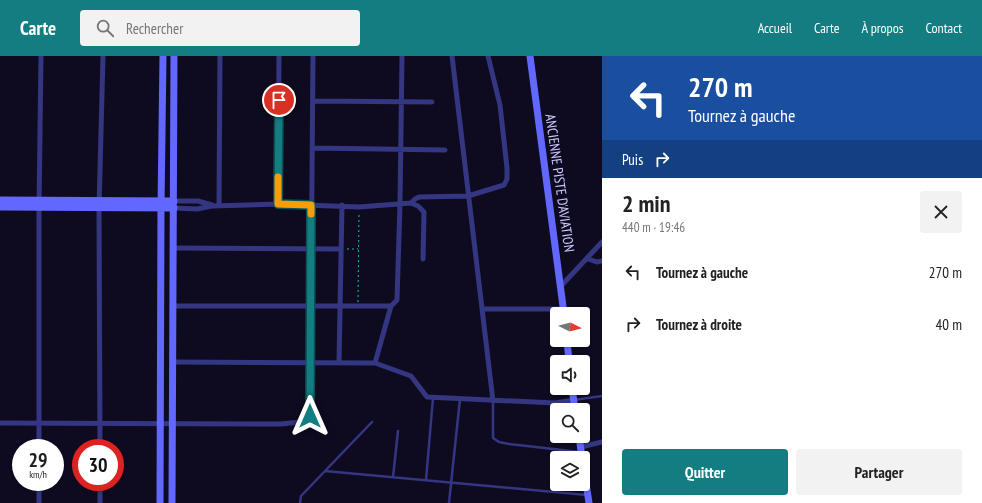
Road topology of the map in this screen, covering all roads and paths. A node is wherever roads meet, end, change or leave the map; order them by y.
1 (41, 56) edge
2 (102, 56) edge
3 (163, 56) edge
4 (174, 56) edge
5 (220, 56) edge
6 (279, 56) edge
7 (313, 56) edge
8 (402, 56) edge
9 (452, 56) edge
10 (488, 56) edge
11 (530, 56) edge
12 (313, 101) junction
13 (401, 102) junction
14 (432, 102) dead end
15 (312, 148) junction
16 (401, 149) junction
17 (445, 150) dead end
18 (468, 196) junction
19 (0, 200) edge
20 (411, 203) junction
21 (39, 204) junction
22 (99, 204) junction
23 (161, 204) junction
24 (174, 204) junction
25 (278, 204) junction
26 (400, 204) junction
27 (311, 205) junction
28 (342, 205) junction
29 (219, 206) junction
30 (359, 206) junction
31 (0, 207) edge
32 (602, 242) edge
33 (173, 248) junction
34 (312, 249) junction
35 (340, 249) junction
36 (359, 249) junction
37 (423, 259) dead end
38 (588, 259) junction
39 (602, 261) edge
40 (561, 286) junction
41 (173, 306) junction
42 (311, 306) junction
43 (358, 306) junction
44 (391, 306) junction
45 (340, 307) junction
46 (564, 307) edge
47 (483, 309) junction
48 (550, 311) edge
49 (173, 362) junction
50 (311, 362) junction
51 (339, 363) junction
52 (375, 363) junction
53 (573, 395) edge
54 (602, 396) edge
55 (433, 397) junction
56 (460, 398) junction
57 (493, 400) junction
58 (574, 400) junction
59 (574, 403) edge
60 (372, 422) dead end
61 (0, 423) edge
62 (39, 424) junction
63 (101, 424) junction
64 (160, 424) junction
65 (172, 424) junction
66 (398, 431) dead end
67 (39, 439) edge
68 (100, 439) edge
69 (602, 442) edge
70 (572, 451) edge
71 (583, 451) edge
72 (325, 471) junction
73 (393, 477) junction
74 (426, 480) junction
75 (451, 483) junction
76 (39, 491) edge
77 (100, 491) edge
78 (588, 499) edge
79 (39, 503) edge
80 (100, 503) edge
81 (160, 503) edge
82 (172, 503) edge
83 (300, 503) edge
84 (449, 503) edge

1 - 21 street
2 - 22 street
3 - 23 street
4 - 24 street
5 - 29 street
6 - 25 street
7 - 12 street
8 - 13 street
9 - 18 street
10 - 18 street
11 - 40 street, ANCIENNE PISTE D'AVIATION
12 - 13 street
12 - 15 street
13 - 14 street
13 - 16 street
15 - 16 street
15 - 27 street
16 - 17 street
16 - 26 street
18 - 20 street
18 - 47 street
19 - 21 street
20 - 26 street
20 - 37 street
21 - 22 street
21 - 31 street
21 - 62 street
22 - 23 street
22 - 63 street
23 - 24 street
23 - 64 street
24 - 29 street
24 - 33 street
25 - 27 street
25 - 29 street
26 - 30 street
26 - 44 street
27 - 28 street
27 - 34 street
28 - 30 street
28 - 35 street
30 - 36 path
32 - 38 street
33 - 34 street
33 - 41 street
34 - 35 street
34 - 42 street
35 - 36 path
35 - 45 street
36 - 43 path
38 - 39 street
38 - 40 street
40 - 46 street, ANCIENNE PISTE D'AVIATION
41 - 42 street
41 - 49 street
42 - 45 street
42 - 50 street
43 - 44 street
43 - 45 street
44 - 52 street
45 - 51 street
47 - 48 street
47 - 57 street
49 - 50 street
49 - 65 street
50 - 51 street
50 - 65 street
51 - 52 street
52 - 55 street
53 - 58 street
54 - 58 lane
55 - 56 street
55 - 74 lane
56 - 57 street
56 - 75 lane
57 - 58 street
57 - 70 lane
58 - 59 street
60 - 72 lane
61 - 62 street
62 - 63 street
62 - 67 street
63 - 64 street
63 - 68 street
64 - 65 street
64 - 81 street
65 - 82 street
66 - 73 lane
69 - 71 street
72 - 73 lane
72 - 83 lane
73 - 74 lane
74 - 75 lane
75 - 78 lane
75 - 84 lane
76 - 79 street
77 - 80 street

